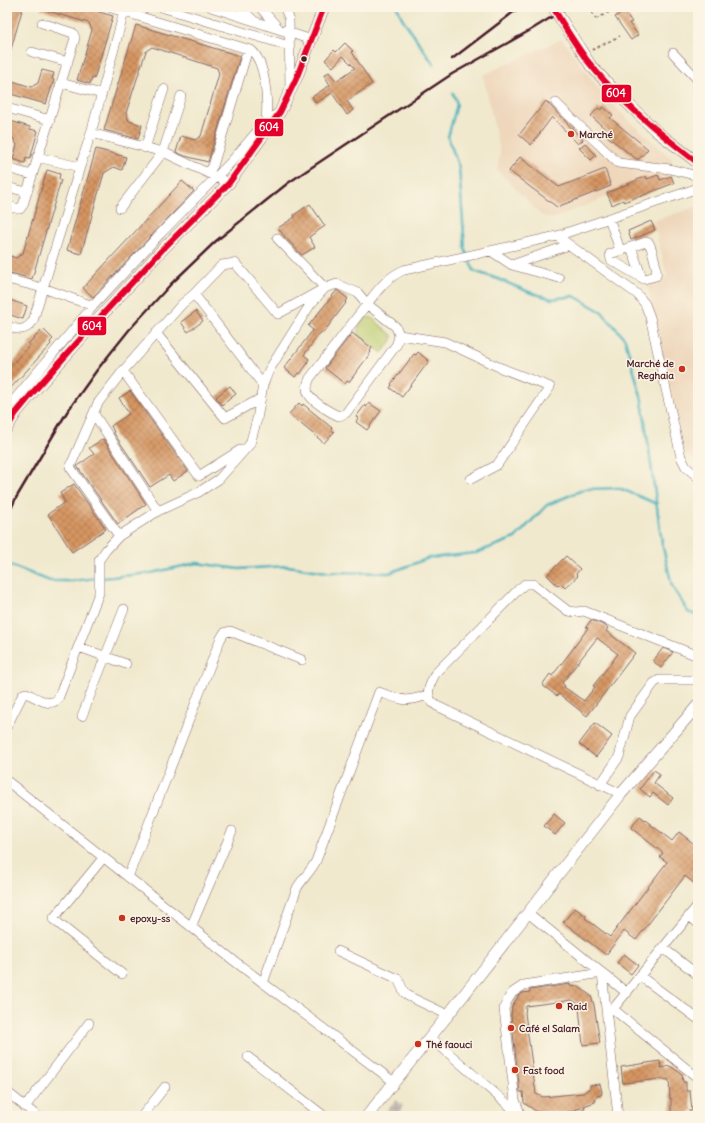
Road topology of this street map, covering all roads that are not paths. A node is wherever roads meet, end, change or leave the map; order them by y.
1 (108, 7) edge
2 (161, 7) edge
3 (211, 7) edge
4 (240, 7) edge
5 (260, 7) edge
6 (284, 7) edge
7 (324, 7) edge
8 (553, 7) edge
9 (124, 12) junction
10 (255, 22) junction
11 (42, 23) dead end
12 (279, 29) junction
13 (289, 33) junction
14 (312, 40) junction
15 (289, 46) junction
16 (248, 49) junction
17 (32, 52) dead end
18 (674, 53) dead end
19 (68, 62) junction
20 (698, 80) edge
21 (61, 83) junction
22 (164, 89) dead end
23 (290, 89) junction
24 (102, 94) junction
25 (181, 96) dead end
26 (556, 103) dead end
27 (7, 108) edge
28 (280, 112) junction
29 (50, 120) junction
30 (266, 121) junction
31 (92, 133) junction
32 (146, 148) junction
33 (163, 152) junction
34 (37, 157) junction
35 (698, 163) edge
36 (80, 167) junction
37 (7, 168) edge
38 (32, 175) junction
39 (212, 175) junction
40 (698, 178) edge
41 (229, 183) junction
42 (7, 187) edge
43 (695, 189) edge
44 (27, 192) junction
45 (7, 206) edge
46 (120, 208) dead end
47 (609, 218) junction
48 (557, 236) junction
49 (278, 238) dead end
50 (569, 245) junction
51 (631, 247) junction
52 (620, 250) junction
53 (491, 251) junction
54 (512, 265) junction
55 (558, 278) dead end
56 (642, 278) junction
57 (7, 279) edge
58 (43, 288) junction
59 (325, 288) junction
60 (194, 294) junction
61 (367, 304) junction
62 (93, 306) junction
63 (7, 326) edge
64 (156, 333) junction
65 (399, 335) junction
66 (123, 371) junction
67 (263, 385) junction
68 (260, 399) junction
69 (11, 408) edge
70 (94, 414) junction
71 (7, 428) edge
72 (250, 444) junction
73 (698, 477) edge
74 (471, 479) dead end
75 (158, 511) junction
76 (120, 536) junction
77 (124, 609) dead end
78 (78, 647) junction
79 (106, 656) junction
80 (698, 656) edge
81 (302, 660) dead end
82 (126, 664) dead end
83 (698, 680) edge
84 (428, 695) junction
85 (698, 705) edge
86 (82, 716) dead end
87 (7, 726) edge
88 (7, 781) edge
89 (600, 785) junction
90 (621, 794) junction
91 (232, 831) dead end
92 (104, 857) junction
93 (128, 877) junction
94 (698, 905) edge
95 (528, 913) junction
96 (689, 916) junction
97 (698, 924) edge
98 (191, 927) junction
99 (663, 948) junction
100 (338, 951) dead end
101 (602, 973) junction
102 (122, 974) dead end
103 (698, 975) edge
104 (640, 976) junction
105 (263, 983) junction
106 (627, 992) junction
107 (448, 1015) junction
108 (698, 1019) edge
109 (89, 1023) dead end
110 (430, 1037) junction
111 (248, 1057) dead end
112 (698, 1078) edge
113 (394, 1082) junction
114 (165, 1087) dead end
115 (7, 1092) edge
116 (25, 1107) junction
117 (37, 1116) edge
118 (142, 1116) edge
119 (324, 1116) edge
120 (367, 1116) edge
121 (521, 1116) edge
122 (618, 1116) edge

1 - 9 street
2 - 15 street
3 - 10 street
4 - 10 street
5 - 12 street
6 - 13 street
7 - 14 main road
8 - 35 main road, bridge
9 - 16 street
9 - 24 street
10 - 12 street
11 - 19 street
12 - 13 street
13 - 14 street
13 - 15 street
14 - 23 main road
15 - 23 street
16 - 30 street
16 - 39 street
17 - 19 street
18 - 20 street
19 - 21 street
21 - 24 street
21 - 29 street
22 - 32 street
23 - 28 main road
24 - 31 street
25 - 33 street
26 - 40 street
27 - 29 street
28 - 30 street
28 - 41 main road
29 - 34 street
30 - 39 street
31 - 32 street
31 - 36 street
32 - 33 street
33 - 39 street
33 - 46 street
34 - 36 street
34 - 38 street
36 - 58 street
37 - 38 street
38 - 44 street
39 - 41 street
39 - 62 street
40 - 43 street
41 - 69 main road
42 - 44 street
43 - 47 street
44 - 45 street
47 - 48 street
47 - 52 street
48 - 50 street
48 - 53 street
49 - 59 street
50 - 54 street
50 - 73 street
51 - 52 street
51 - 56 street
51 - 56 street
52 - 56 street
53 - 54 street
53 - 61 street
54 - 55 street
57 - 58 street
58 - 62 street
58 - 63 street
59 - 60 street
59 - 61 street
59 - 67 street
60 - 64 street
60 - 67 street
61 - 65 street
61 - 65 street
62 - 69 street
64 - 66 street
64 - 68 street
65 - 74 street
66 - 70 street
66 - 72 street
67 - 68 street
68 - 72 street
69 - 71 main road
70 - 75 street
70 - 76 street
72 - 75 street
75 - 76 street
76 - 78 street
77 - 79 street
78 - 79 street
78 - 87 street
79 - 82 street
79 - 86 street
80 - 84 street
81 - 93 street
83 - 89 street
84 - 89 street
84 - 105 street
85 - 90 main road
88 - 92 street
89 - 90 street
90 - 95 main road
91 - 98 street
92 - 93 street
92 - 102 street
93 - 98 street
94 - 96 street
95 - 101 street
95 - 107 main road
96 - 97 street
96 - 99 street
98 - 105 street
99 - 103 street
99 - 104 street
100 - 107 street
101 - 106 street
101 - 121 street
101 - 122 street
104 - 106 street
104 - 108 street
105 - 113 street
106 - 112 street
107 - 110 main road
109 - 116 street
110 - 113 main road
110 - 121 street
111 - 119 street
113 - 120 main road
114 - 118 street
115 - 116 street
116 - 117 street

